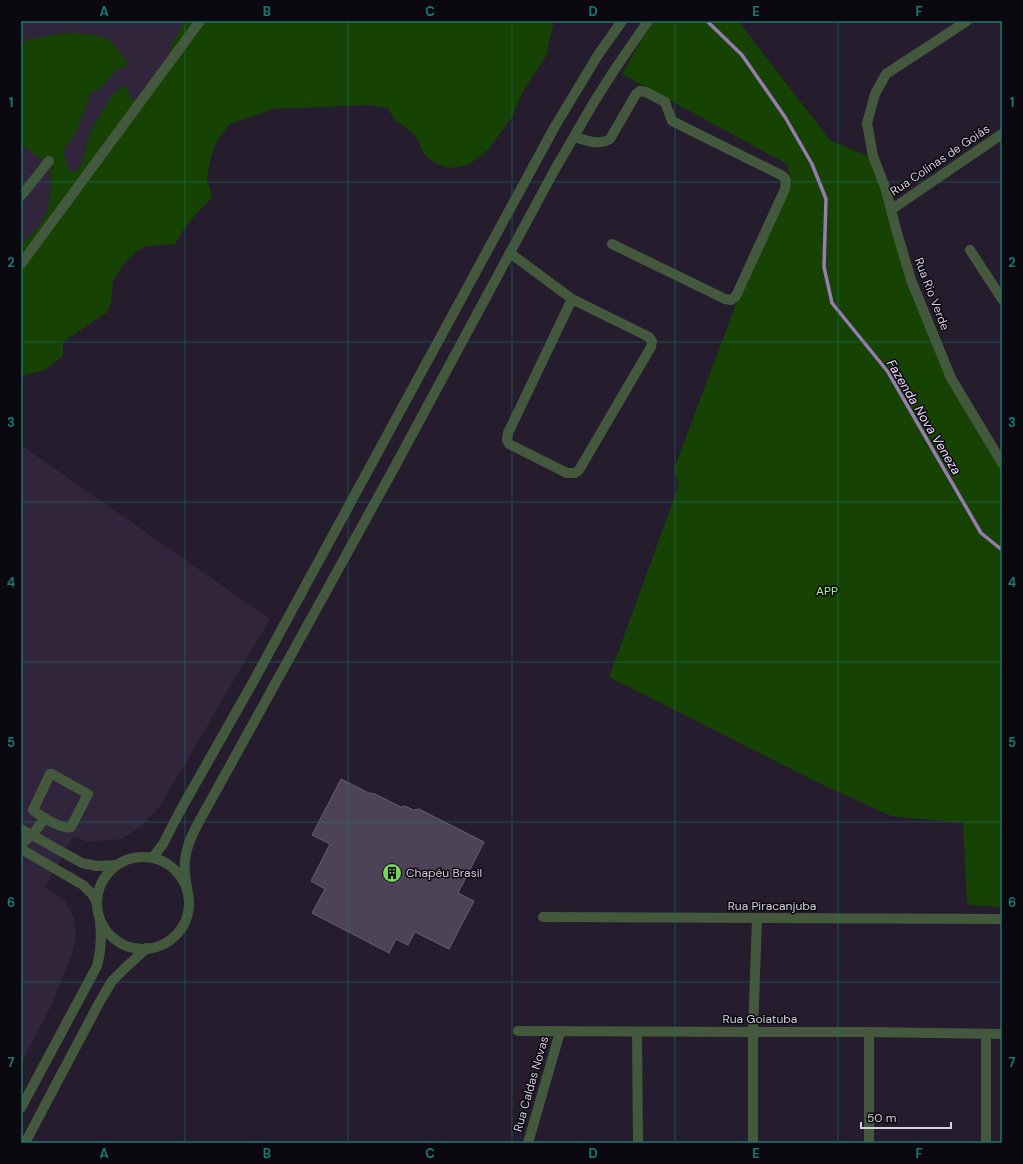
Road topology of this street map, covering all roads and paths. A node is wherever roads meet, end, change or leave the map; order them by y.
1 (200, 21) edge
2 (622, 21) edge
3 (648, 21) edge
4 (967, 21) edge
5 (1002, 134) edge
6 (574, 137) junction
7 (49, 160) dead end
8 (21, 196) edge
9 (892, 209) junction
10 (612, 244) dead end
11 (970, 250) dead end
12 (510, 253) junction
13 (21, 264) edge
14 (572, 299) junction
15 (1002, 299) edge
16 (1002, 463) edge
17 (45, 818) junction
18 (21, 829) edge
19 (32, 835) junction
20 (21, 844) edge
21 (21, 849) edge
22 (153, 857) junction
23 (119, 865) junction
24 (187, 887) junction
25 (96, 903) junction
26 (98, 915) junction
27 (543, 917) dead end
28 (757, 918) junction
29 (1002, 919) edge
30 (147, 948) junction
31 (518, 1031) dead end
32 (560, 1032) junction
33 (637, 1032) junction
34 (753, 1032) junction
35 (869, 1032) junction
36 (986, 1034) junction
37 (1002, 1034) edge
38 (21, 1108) edge
39 (25, 1143) edge
40 (528, 1143) edge
41 (638, 1143) edge
42 (753, 1143) edge
43 (869, 1143) edge
44 (986, 1143) edge

1 - 13 street
2 - 22 street
3 - 6 street
4 - 9 street, Rua Rio Verde
5 - 9 street, Rua Colinas de Goiás
6 - 10 street
6 - 12 street
7 - 8 street
9 - 16 street, Rua Rio Verde
11 - 15 street
12 - 14 street
12 - 24 street
14 - 14 street
17 - 17 street
17 - 19 street
18 - 19 street
19 - 20 street
19 - 23 street
21 - 25 street
22 - 23 street
22 - 24 street
23 - 25 street
24 - 30 street
25 - 26 street
26 - 30 street
26 - 38 street
27 - 28 street, Rua Piracanjuba
28 - 29 street, Rua Piracanjuba
28 - 34 street
30 - 39 street
31 - 32 street, Rua Goiatuba
32 - 33 street, Rua Goiatuba
32 - 40 street, Rua Caldas Novas
33 - 34 street, Rua Goiatuba
33 - 41 street
34 - 35 street, Rua Goiatuba
34 - 42 street
35 - 36 street, Rua Goiatuba
35 - 43 street
36 - 37 street, Rua Goiatuba
36 - 44 street

